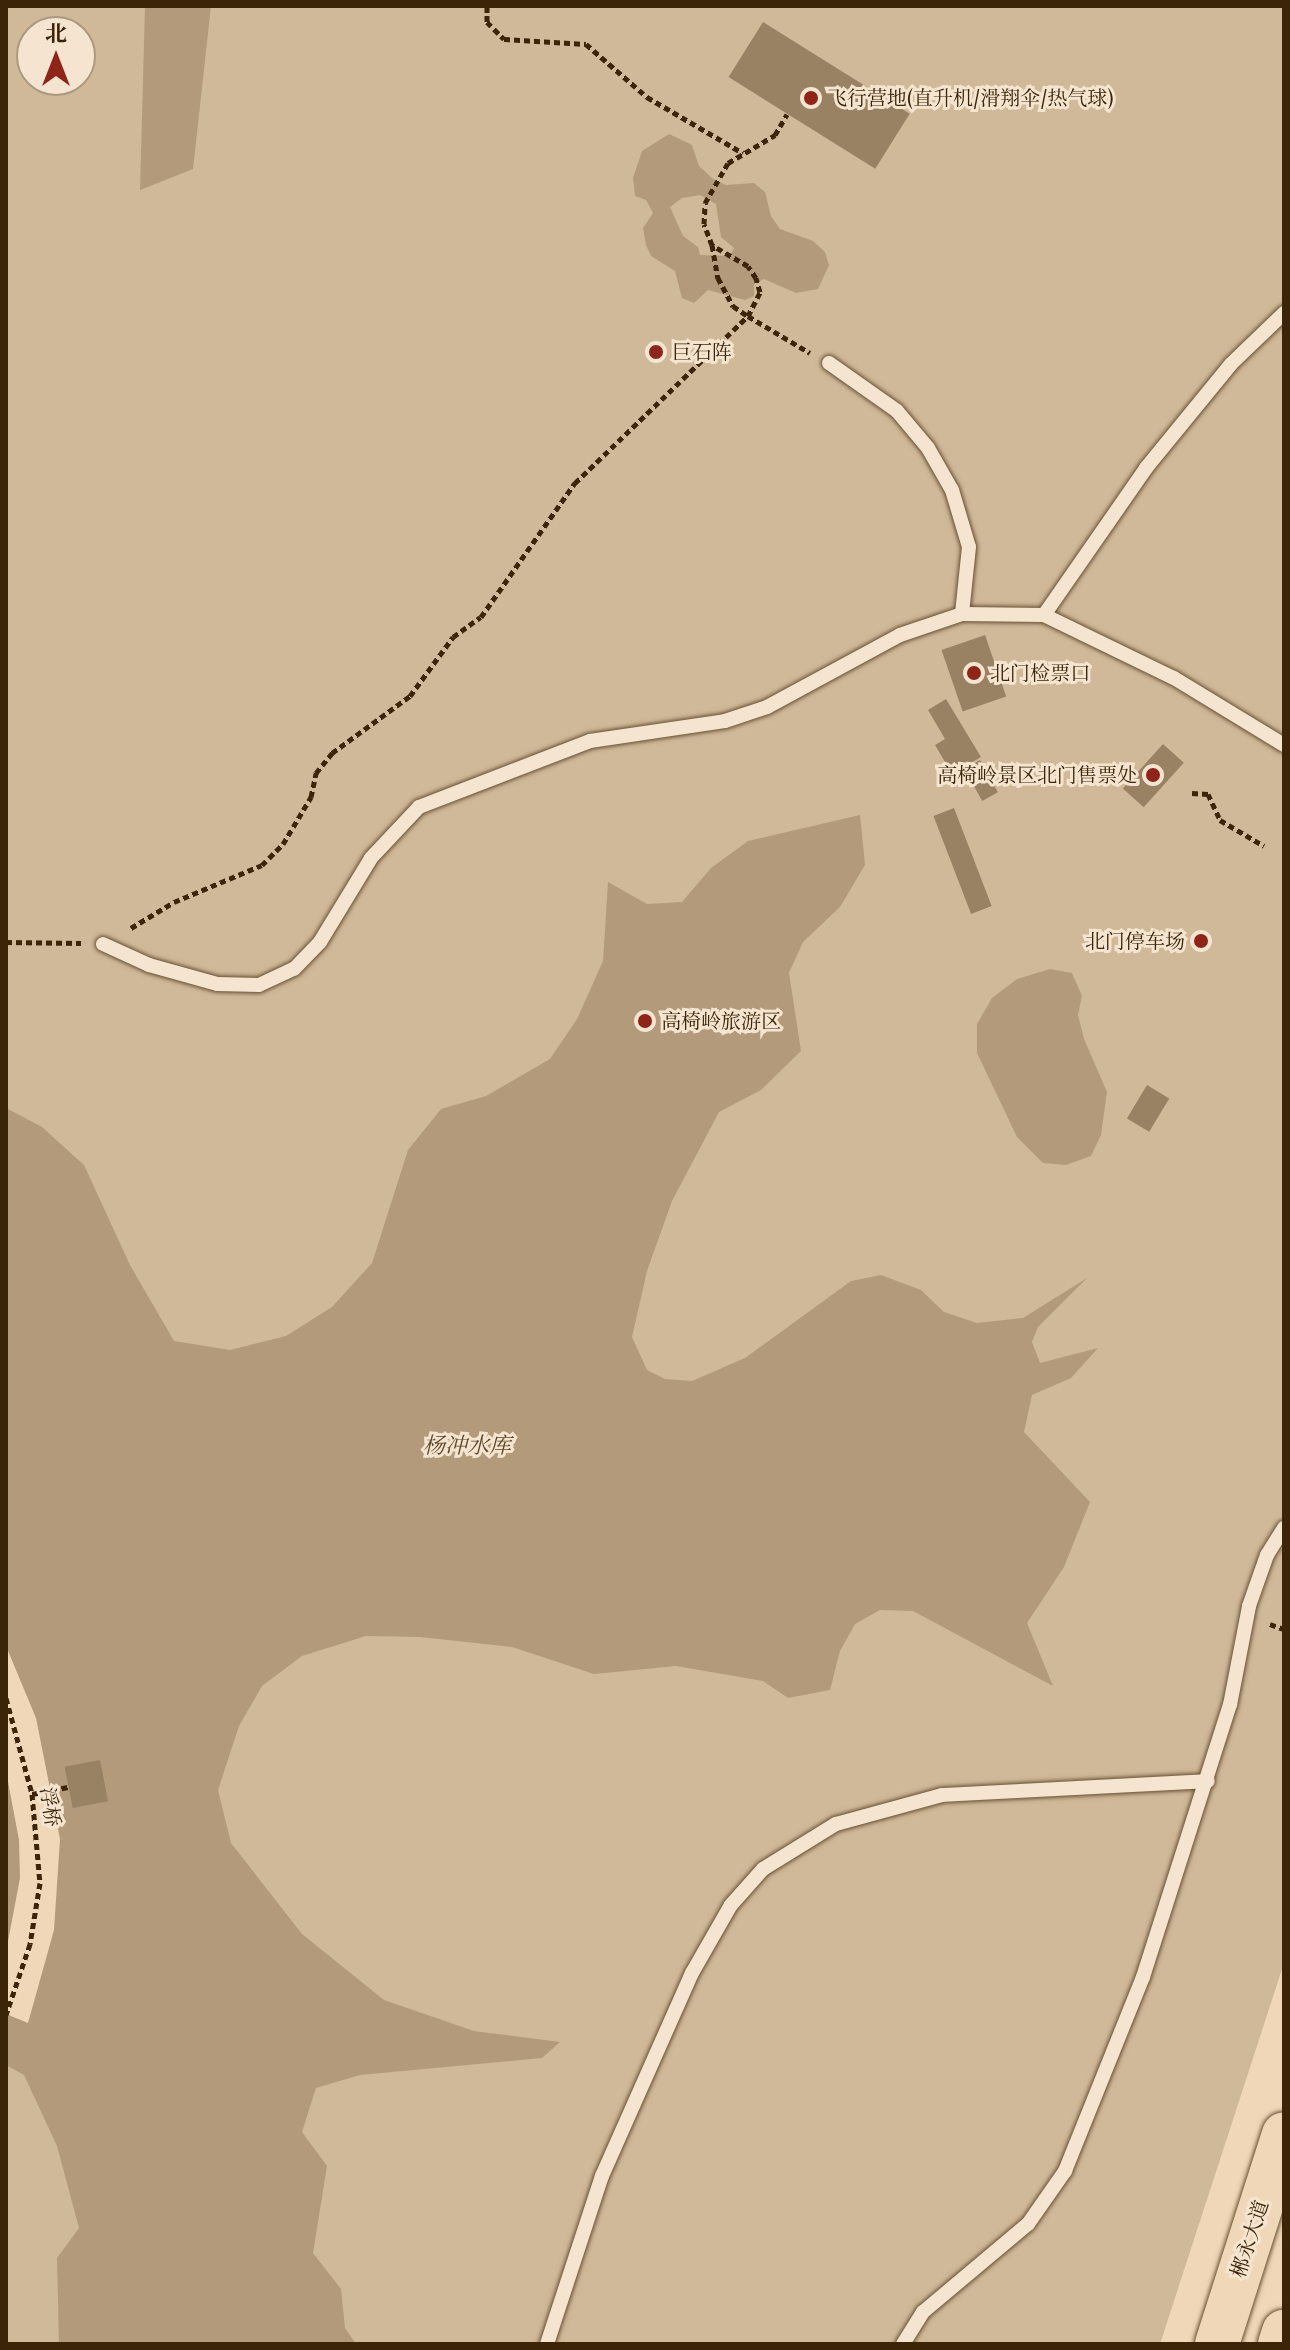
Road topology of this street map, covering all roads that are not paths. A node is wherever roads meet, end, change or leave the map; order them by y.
1 (1284, 313) edge
2 (829, 363) road end
3 (962, 614) junction
4 (1044, 615) junction
5 (1284, 745) edge
6 (103, 944) road end
7 (1284, 1528) edge
8 (1208, 1781) junction
9 (1284, 2134) edge
10 (1284, 2332) edge
11 (547, 2344) edge
12 (903, 2344) edge
13 (1217, 2344) edge
14 (1280, 2344) edge

1 - 4 lane
2 - 3 lane
3 - 4 lane
3 - 6 lane
4 - 5 lane
7 - 8 lane
8 - 11 lane
8 - 12 lane
9 - 13 highway, 郴永大道
10 - 14 highway

